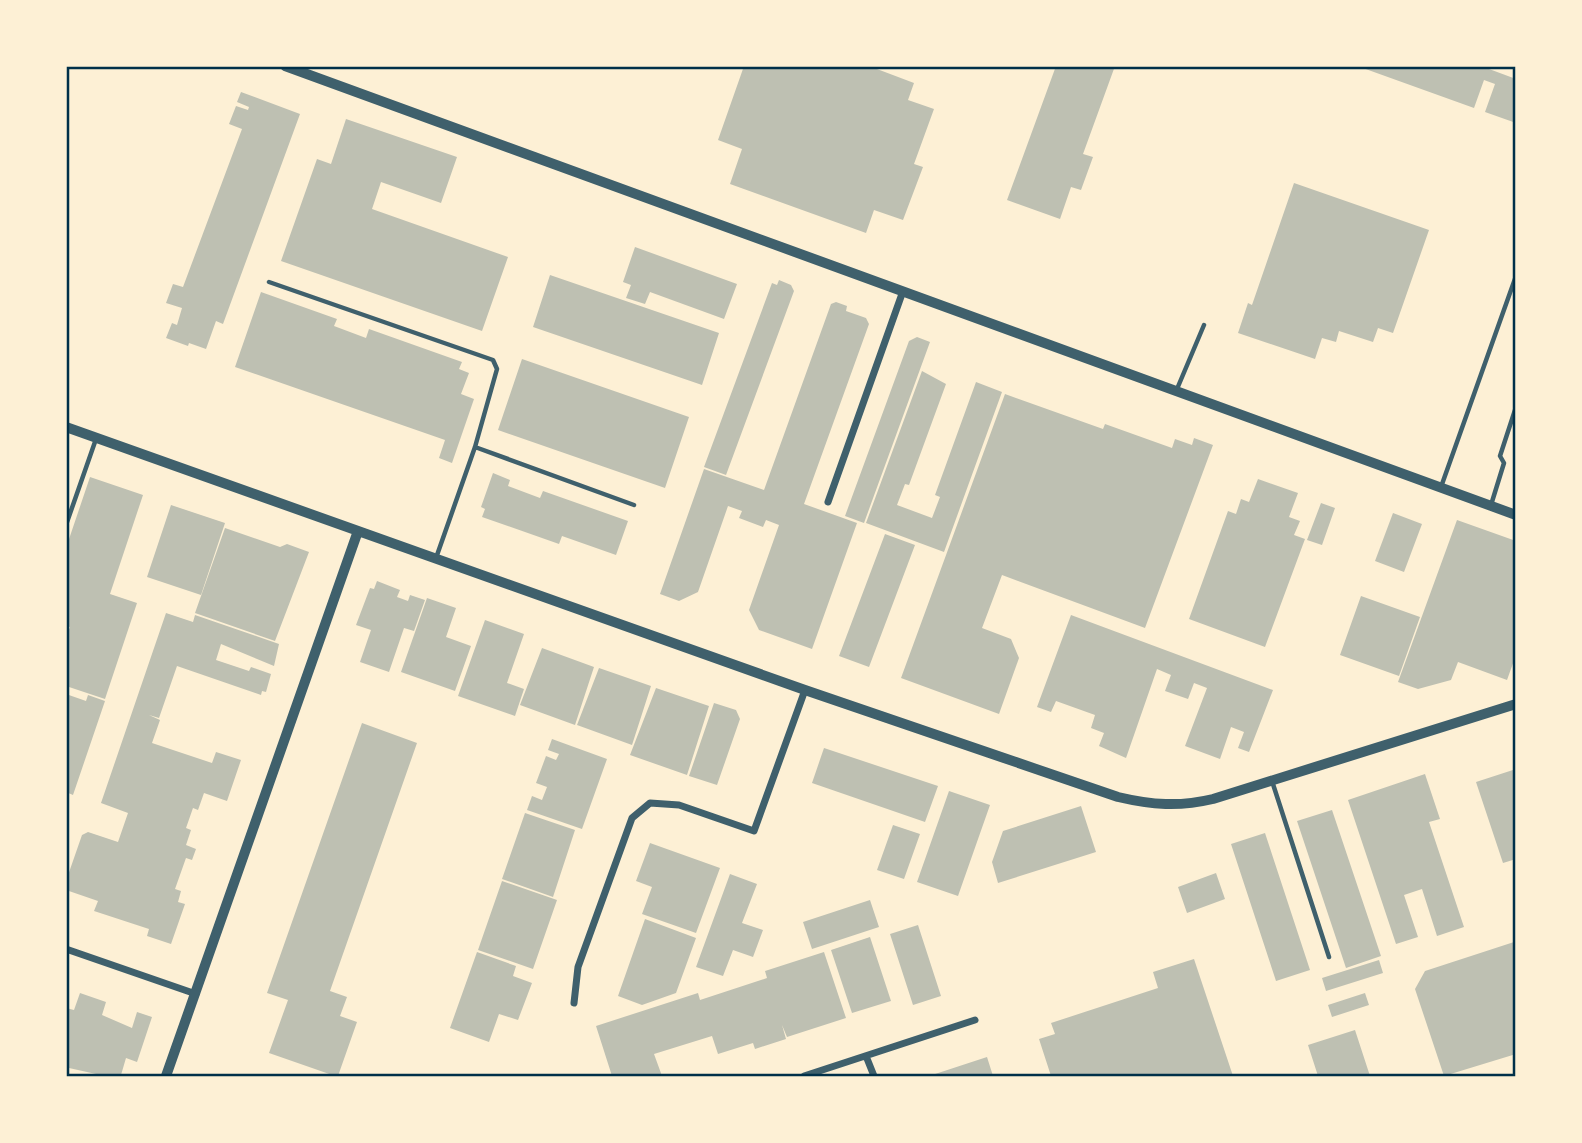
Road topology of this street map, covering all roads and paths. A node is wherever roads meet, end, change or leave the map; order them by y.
1 (285, 66) edge
2 (1516, 276) edge
3 (269, 282) dead end
4 (903, 291) junction
5 (1205, 326) dead end
6 (1177, 389) junction
7 (1516, 407) edge
8 (66, 427) edge
9 (96, 438) junction
10 (475, 447) junction
11 (1440, 487) junction
12 (828, 502) dead end
13 (634, 505) dead end
14 (1491, 506) junction
15 (1516, 515) edge
16 (66, 525) edge
17 (358, 531) junction
18 (436, 559) junction
19 (805, 690) junction
20 (1516, 704) edge
21 (1272, 780) junction
22 (66, 948) edge
23 (1329, 957) dead end
24 (196, 993) junction
25 (574, 1003) dead end
26 (975, 1020) dead end
27 (866, 1056) junction
28 (166, 1076) edge
29 (804, 1076) edge
30 (874, 1076) edge

1 - 4 street
2 - 11 lane
3 - 10 lane
4 - 6 street
4 - 12 street
5 - 6 lane
6 - 11 street
7 - 14 lane
8 - 9 street
9 - 16 lane
9 - 17 street
10 - 13 lane
10 - 18 lane
11 - 14 street
14 - 15 street
17 - 18 street
17 - 24 street
18 - 19 street
19 - 21 street
19 - 25 street
20 - 21 street
21 - 23 lane
22 - 24 street
24 - 28 street
26 - 27 street
27 - 29 street
27 - 30 street

